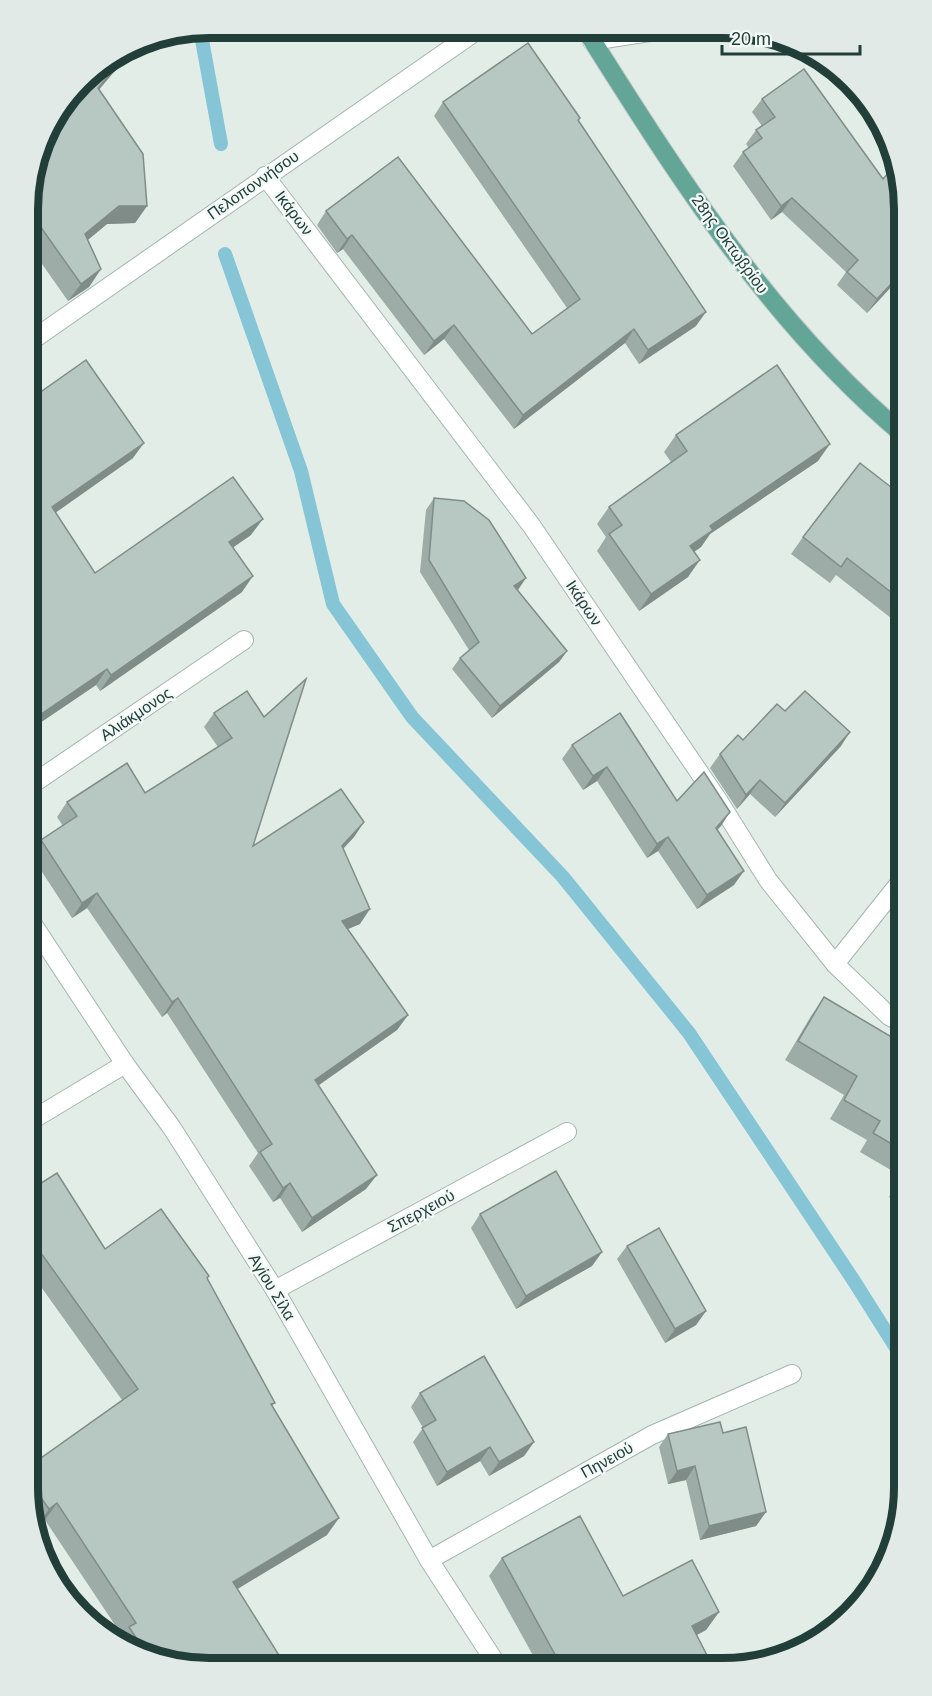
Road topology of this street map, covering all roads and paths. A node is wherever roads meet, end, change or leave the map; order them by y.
1 (467, 37) edge
2 (590, 37) edge
3 (265, 176) junction
4 (38, 336) edge
5 (894, 425) edge
6 (244, 640) dead end
7 (38, 780) edge
8 (894, 890) edge
9 (38, 932) edge
10 (835, 964) junction
11 (894, 1019) edge
12 (125, 1064) junction
13 (38, 1117) edge
14 (567, 1132) dead end
15 (275, 1290) junction
16 (792, 1374) dead end
17 (429, 1560) junction
18 (493, 1658) edge

1 - 3 street, Πελοποννήσου
2 - 5 main road, 28ης Οκτωβρίου
3 - 4 street, Πελοποννήσου
3 - 10 street, Ικάρων
6 - 7 street, Αλιάκμονος
8 - 10 street
9 - 12 street, Αγίου Σίλα
10 - 11 street, Ικάρων
12 - 13 street
12 - 15 street, Αγίου Σίλα
14 - 15 street, Σπερχειού
15 - 17 street, Αγίου Σίλα
16 - 17 street, Πηνειού
17 - 18 street, Αγίου Σίλα

